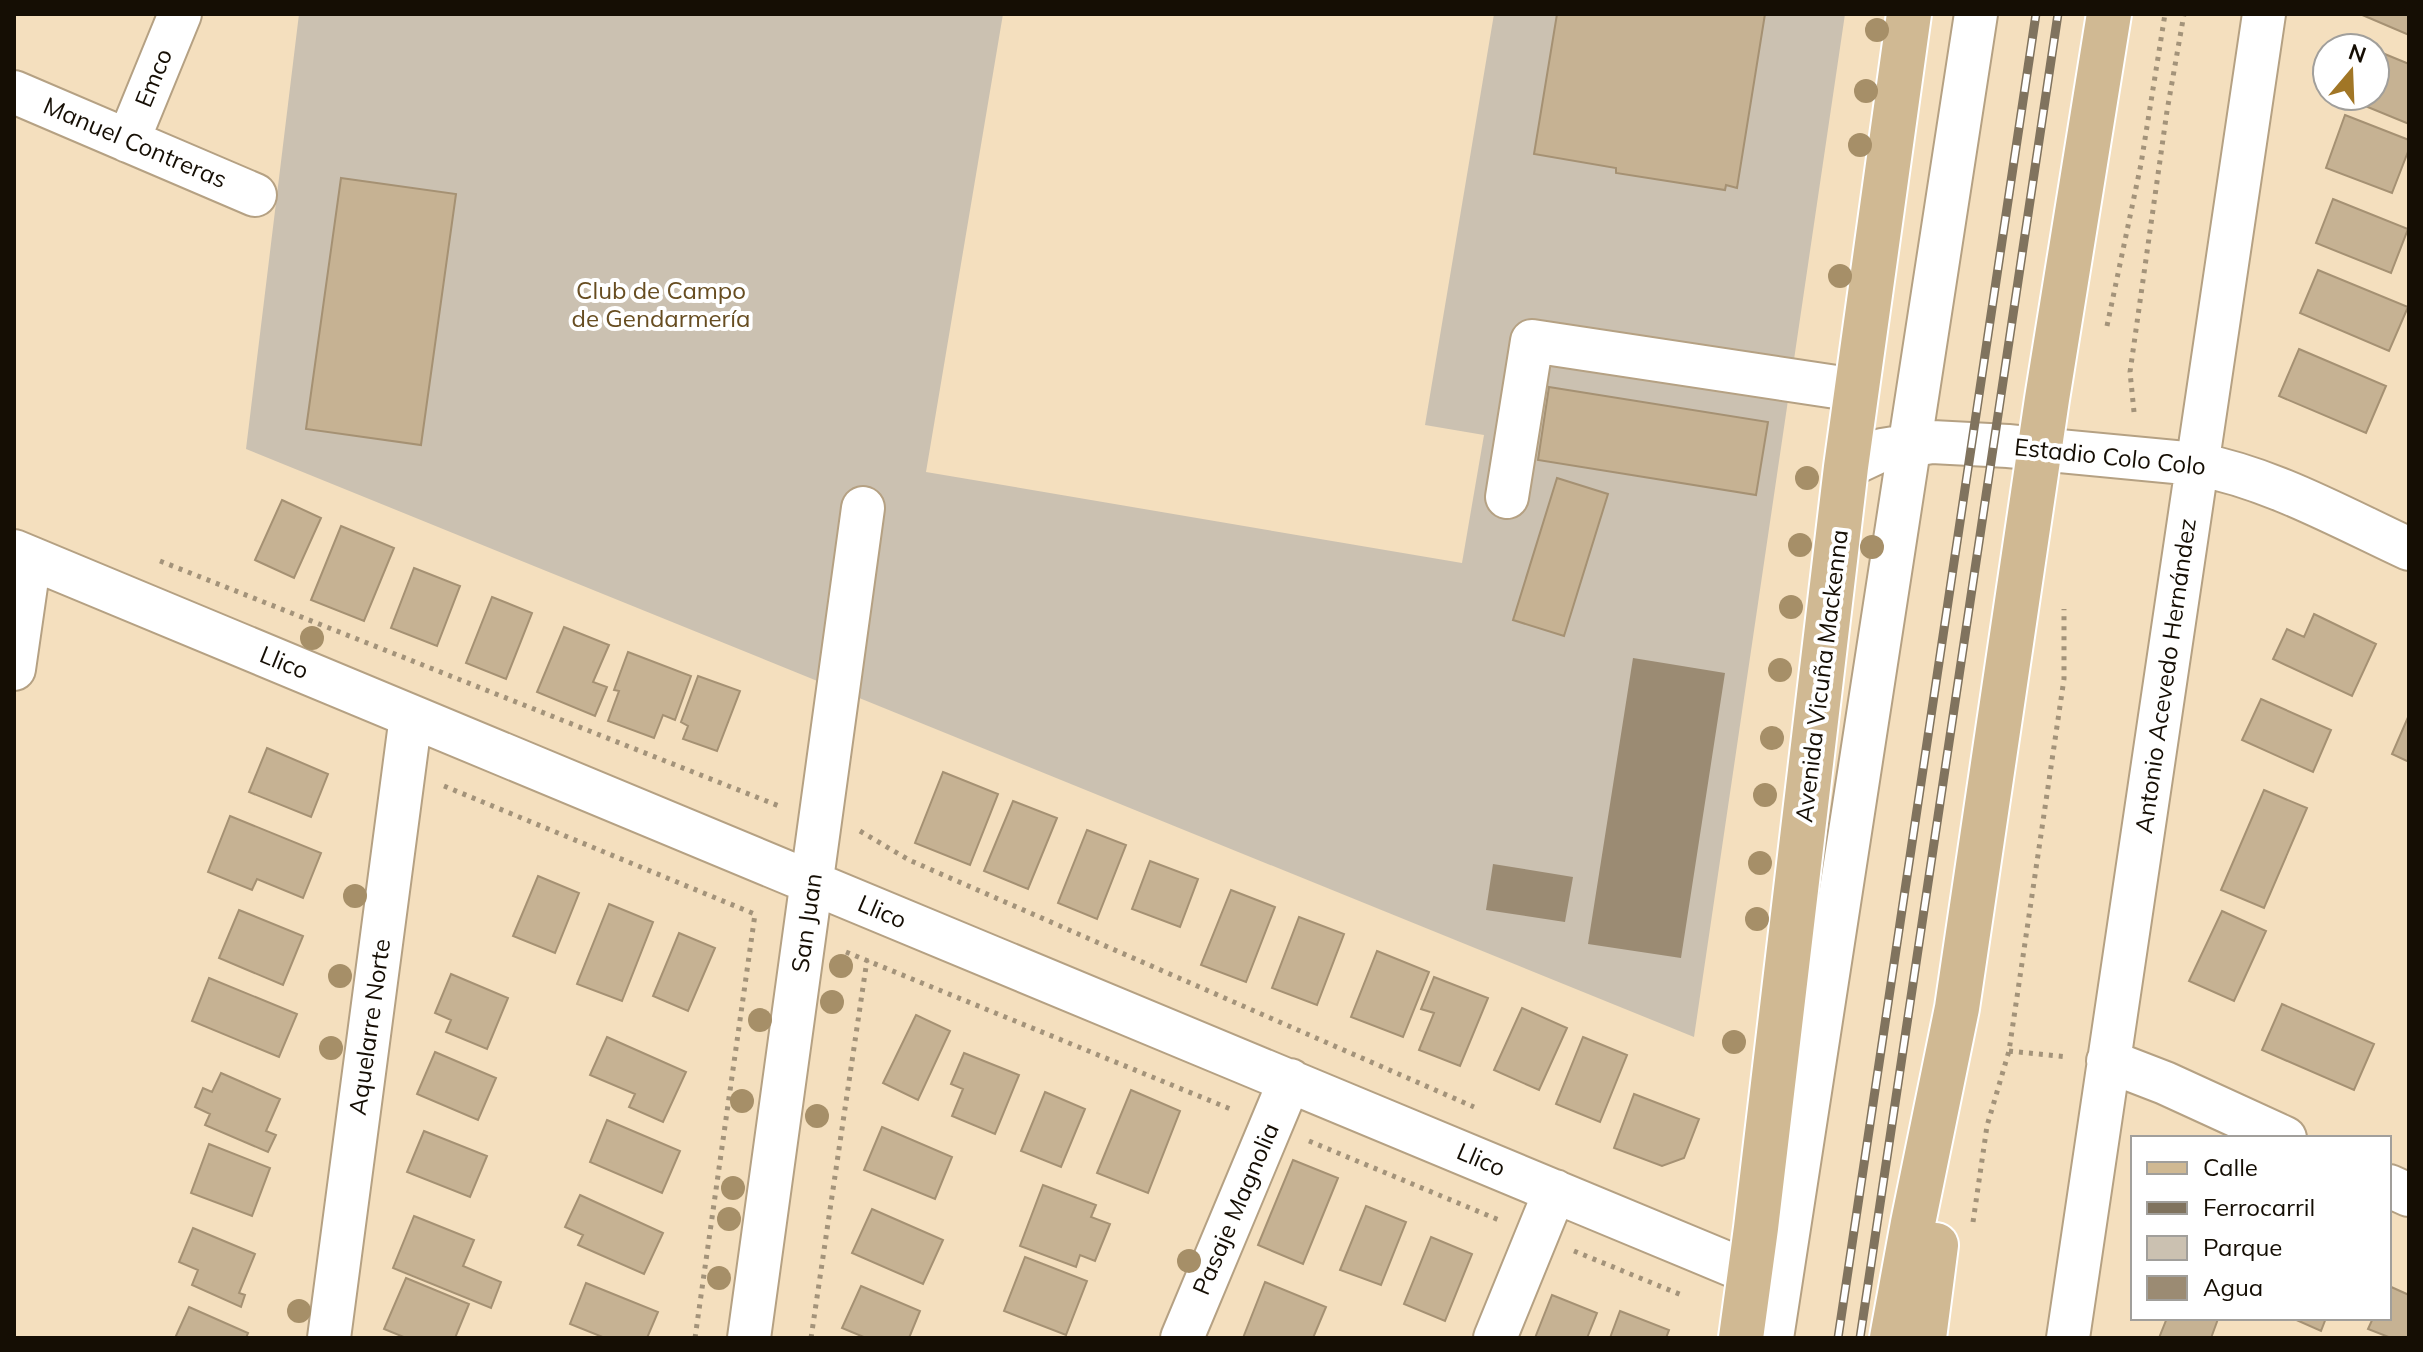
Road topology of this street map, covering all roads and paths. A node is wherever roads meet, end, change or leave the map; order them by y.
1 (180, 14) edge
2 (1909, 14) edge
3 (1976, 14) edge
4 (1998, 14) edge
5 (2109, 14) edge
6 (2165, 14) edge
7 (2184, 14) edge
8 (2264, 14) edge
9 (14, 92) edge
10 (128, 141) junction
11 (255, 195) dead end
12 (2105, 334) dead end
13 (1856, 390) junction
14 (2134, 412) dead end
15 (1920, 444) junction
16 (2041, 449) junction
17 (2196, 464) junction
18 (1846, 467) junction
19 (1507, 497) dead end
20 (863, 508) dead end
21 (2409, 549) edge
22 (22, 554) edge
23 (146, 556) dead end
24 (2064, 607) dead end
25 (14, 669) edge
26 (411, 716) junction
27 (441, 785) dead end
28 (794, 812) dead end
29 (855, 829) dead end
30 (812, 883) junction
31 (755, 914) junction
32 (769, 920) dead end
33 (842, 950) dead end
34 (867, 960) junction
35 (1957, 1008) junction
36 (2009, 1051) junction
37 (2108, 1061) junction
38 (1290, 1080) junction
39 (1485, 1112) dead end
40 (1270, 1126) junction
41 (2281, 1136) edge
42 (1555, 1191) junction
43 (1512, 1225) dead end
44 (1971, 1232) dead end
45 (1563, 1246) dead end
46 (1751, 1273) junction
47 (1752, 1332) edge
48 (329, 1338) edge
49 (695, 1338) edge
50 (749, 1338) edge
51 (811, 1338) edge
52 (1182, 1338) edge
53 (1495, 1338) edge
54 (1795, 1338) edge
55 (1892, 1338) edge
56 (1924, 1338) edge
57 (2068, 1338) edge

1 - 10 street, Emco
2 - 13 main road, Avenida Vicuña Mackenna
3 - 15 street
4 - 15 street
5 - 16 main road
6 - 12 path
7 - 14 path
8 - 17 street, Antonio Acevedo Hernández
9 - 10 street, Manuel Contreras
10 - 11 street, Manuel Contreras
13 - 18 main road, Avenida Vicuña Mackenna
13 - 19 street
15 - 16 street, Estadio Colo Colo
15 - 18 street, Estadio Colo Colo
15 - 47 street
15 - 54 street
16 - 17 street, Estadio Colo Colo
16 - 35 main road
17 - 21 street, Estadio Colo Colo
17 - 37 street, Antonio Acevedo Hernández
18 - 46 main road, Avenida Vicuña Mackenna
20 - 30 street, San Juan
22 - 25 street
22 - 26 street, Llico
23 - 28 path
24 - 36 path
26 - 30 street, Llico
26 - 48 street, Aquelarre Norte
27 - 31 path
29 - 39 path
30 - 38 street, Llico
30 - 50 street, San Juan
31 - 32 path
31 - 49 path
33 - 34 path
34 - 40 path
34 - 51 path
35 - 55 main road
35 - 56 main road
36 - 37 path
36 - 44 path
37 - 41 street
37 - 57 street, Antonio Acevedo Hernández
38 - 40 street, Pasaje Magnolia
38 - 42 street, Llico
40 - 43 path
40 - 52 street, Pasaje Magnolia
42 - 46 street, Llico
42 - 53 street
45 - 47 path
46 - 47 main road, Avenida Vicuña Mackenna

